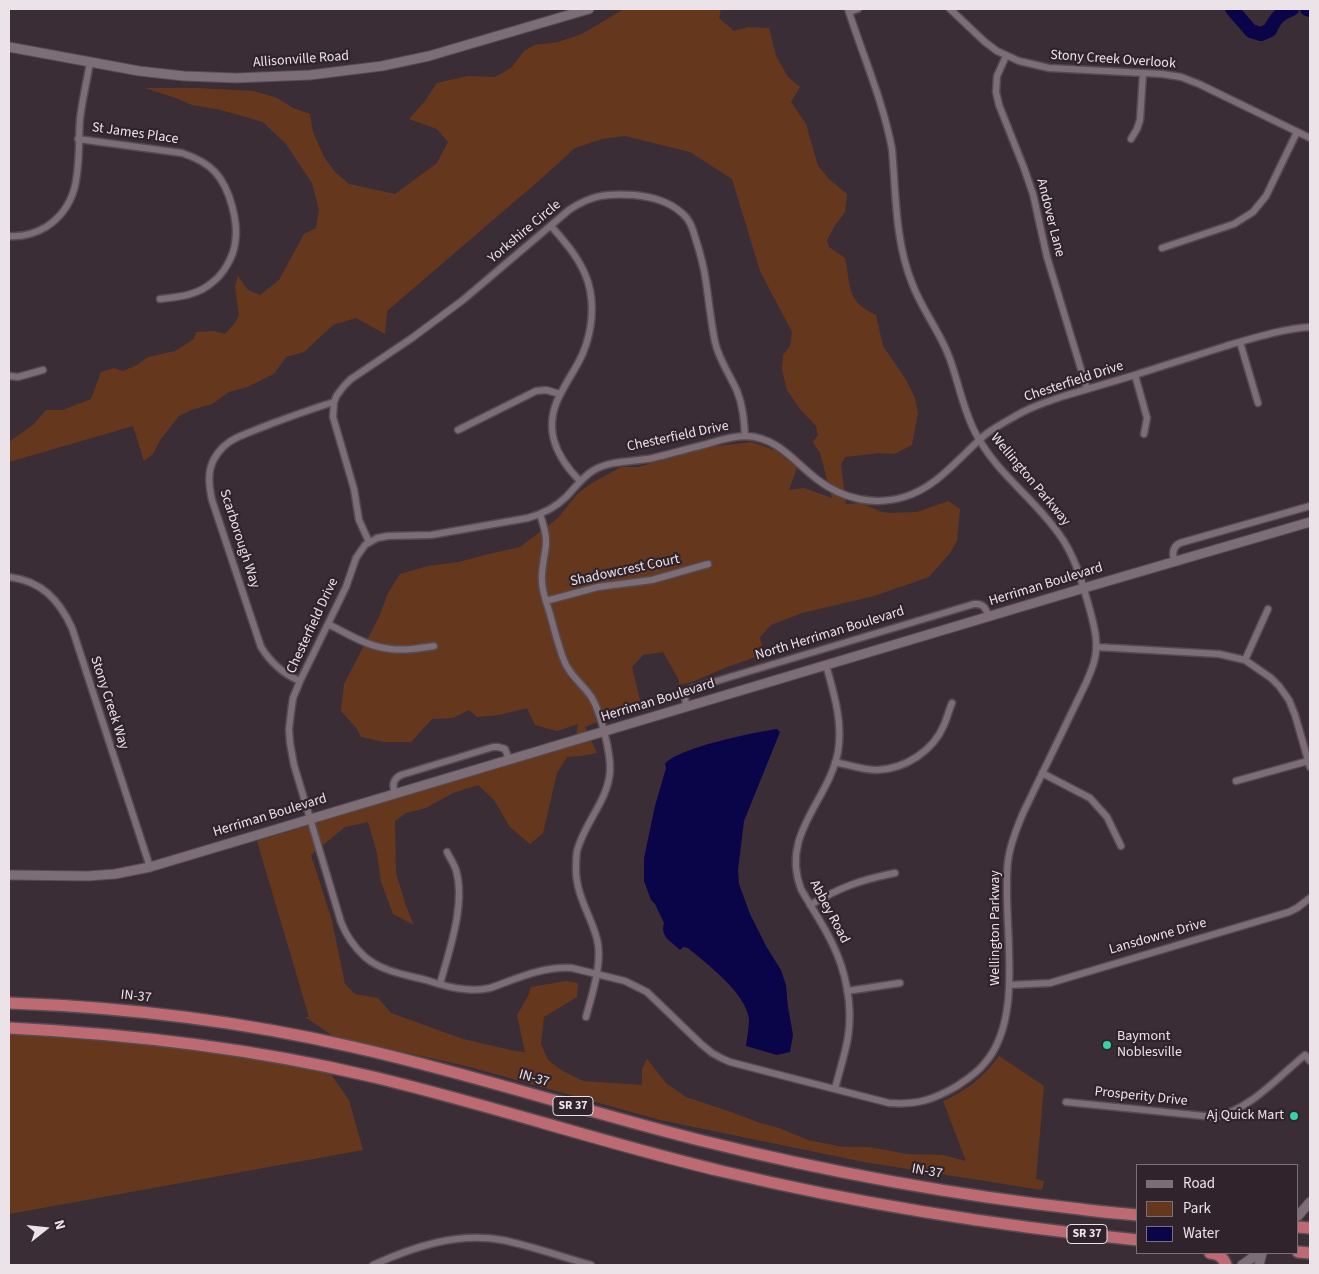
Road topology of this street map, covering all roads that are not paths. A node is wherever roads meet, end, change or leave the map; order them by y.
1 (589, 9) edge
2 (858, 9) edge
3 (950, 9) edge
4 (848, 10) edge
5 (9, 46) edge
6 (1006, 56) junction
7 (90, 62) junction
8 (1143, 73) junction
9 (1297, 132) junction
10 (1310, 138) edge
11 (78, 139) junction
12 (1131, 139) dead end
13 (551, 226) junction
14 (9, 236) edge
15 (1162, 248) dead end
16 (160, 299) dead end
17 (1310, 326) edge
18 (1240, 342) junction
19 (43, 370) dead end
20 (1135, 375) junction
21 (9, 376) edge
22 (1087, 389) junction
23 (560, 394) junction
24 (334, 402) junction
25 (1258, 403) dead end
26 (458, 430) dead end
27 (1144, 434) dead end
28 (745, 436) junction
29 (980, 441) junction
30 (580, 481) junction
31 (1310, 506) edge
32 (540, 514) junction
33 (1310, 522) edge
34 (369, 542) junction
35 (1174, 562) junction
36 (708, 564) dead end
37 (9, 577) edge
38 (1084, 588) junction
39 (546, 601) junction
40 (1268, 609) dead end
41 (988, 617) junction
42 (328, 624) junction
43 (434, 646) dead end
44 (1096, 647) junction
45 (1245, 660) junction
46 (826, 665) junction
47 (300, 681) junction
48 (952, 703) dead end
49 (686, 706) junction
50 (603, 731) junction
51 (509, 759) junction
52 (835, 762) junction
53 (1309, 764) edge
54 (1042, 773) junction
55 (1236, 781) dead end
56 (394, 793) junction
57 (310, 818) junction
58 (1121, 846) dead end
59 (447, 852) dead end
60 (150, 867) junction
61 (895, 873) dead end
62 (9, 875) edge
63 (1310, 898) edge
64 (810, 905) junction
65 (596, 974) junction
66 (900, 983) dead end
67 (440, 984) junction
68 (1009, 985) junction
69 (847, 990) junction
70 (9, 1002) edge
71 (586, 1017) dead end
72 (9, 1028) edge
73 (1310, 1060) edge
74 (835, 1089) junction
75 (1066, 1102) dead end
76 (1310, 1202) edge
77 (1136, 1215) edge
78 (1299, 1215) edge
79 (1037, 1229) junction
80 (1136, 1240) edge
81 (1136, 1246) edge
82 (1218, 1254) edge
83 (1259, 1254) edge
84 (373, 1265) edge
85 (591, 1265) edge
86 (1226, 1265) edge
87 (1242, 1265) edge

1 - 7 street, Allisonville Road
2 - 4 street
3 - 6 street, Stony Creek Overlook
4 - 29 street, Wellington Parkway
5 - 7 street, Allisonville Road
6 - 8 street, Stony Creek Overlook
6 - 22 street, Andover Lane
7 - 11 street
8 - 9 street, Stony Creek Overlook
8 - 12 street
9 - 10 street, Stony Creek Overlook
9 - 15 street
11 - 14 street
11 - 16 street, St James Place
13 - 23 street
13 - 24 street, Yorkshire Circle
13 - 28 street, Yorkshire Circle
17 - 18 street, Chesterfield Drive
18 - 20 street, Chesterfield Drive
18 - 25 street
19 - 21 street
20 - 22 street, Chesterfield Drive
20 - 27 street
22 - 29 street, Chesterfield Drive
23 - 26 street
23 - 30 street
24 - 34 street
24 - 47 street, Scarborough Way
28 - 29 street, Chesterfield Drive
28 - 30 street, Chesterfield Drive
29 - 38 street, Wellington Parkway
30 - 32 street, Chesterfield Drive
31 - 35 street
32 - 34 street, Chesterfield Drive
32 - 39 street
33 - 35 street, Herriman Boulevard
34 - 42 street, Chesterfield Drive
35 - 38 street, Herriman Boulevard
36 - 39 street, Shadowcrest Court
37 - 60 street, Stony Creek Way
38 - 41 street, Herriman Boulevard
38 - 44 street, Wellington Parkway
39 - 50 street
40 - 45 street
41 - 46 street, Herriman Boulevard
41 - 49 street, North Herriman Boulevard
42 - 43 street
42 - 47 street, Chesterfield Drive
44 - 45 street
44 - 54 street, Wellington Parkway
45 - 53 street
46 - 49 street, Herriman Boulevard
46 - 52 street, Abbey Road
47 - 57 street, Chesterfield Drive
48 - 52 street
49 - 50 street, Herriman Boulevard
50 - 51 street, Herriman Boulevard
50 - 65 street
51 - 56 street, Herriman Boulevard
51 - 56 street
52 - 64 street, Abbey Road
53 - 55 street
54 - 58 street
54 - 68 street, Wellington Parkway
56 - 57 street, Herriman Boulevard
57 - 60 street, Herriman Boulevard
57 - 67 street, Wellington Parkway
59 - 67 street
60 - 62 street, Herriman Boulevard
61 - 64 street
63 - 68 street, Lansdowne Drive
64 - 69 street, Abbey Road
65 - 67 street, Wellington Parkway
65 - 71 street
65 - 74 street, Wellington Parkway
66 - 69 street
68 - 74 street, Wellington Parkway
69 - 74 street, Abbey Road
70 - 77 highway, IN-37 / SR 37
72 - 79 highway, SR 37
73 - 75 street, Prosperity Drive
76 - 78 street
79 - 80 highway, SR 37
79 - 81 highway
82 - 86 highway
83 - 87 street
84 - 85 street

